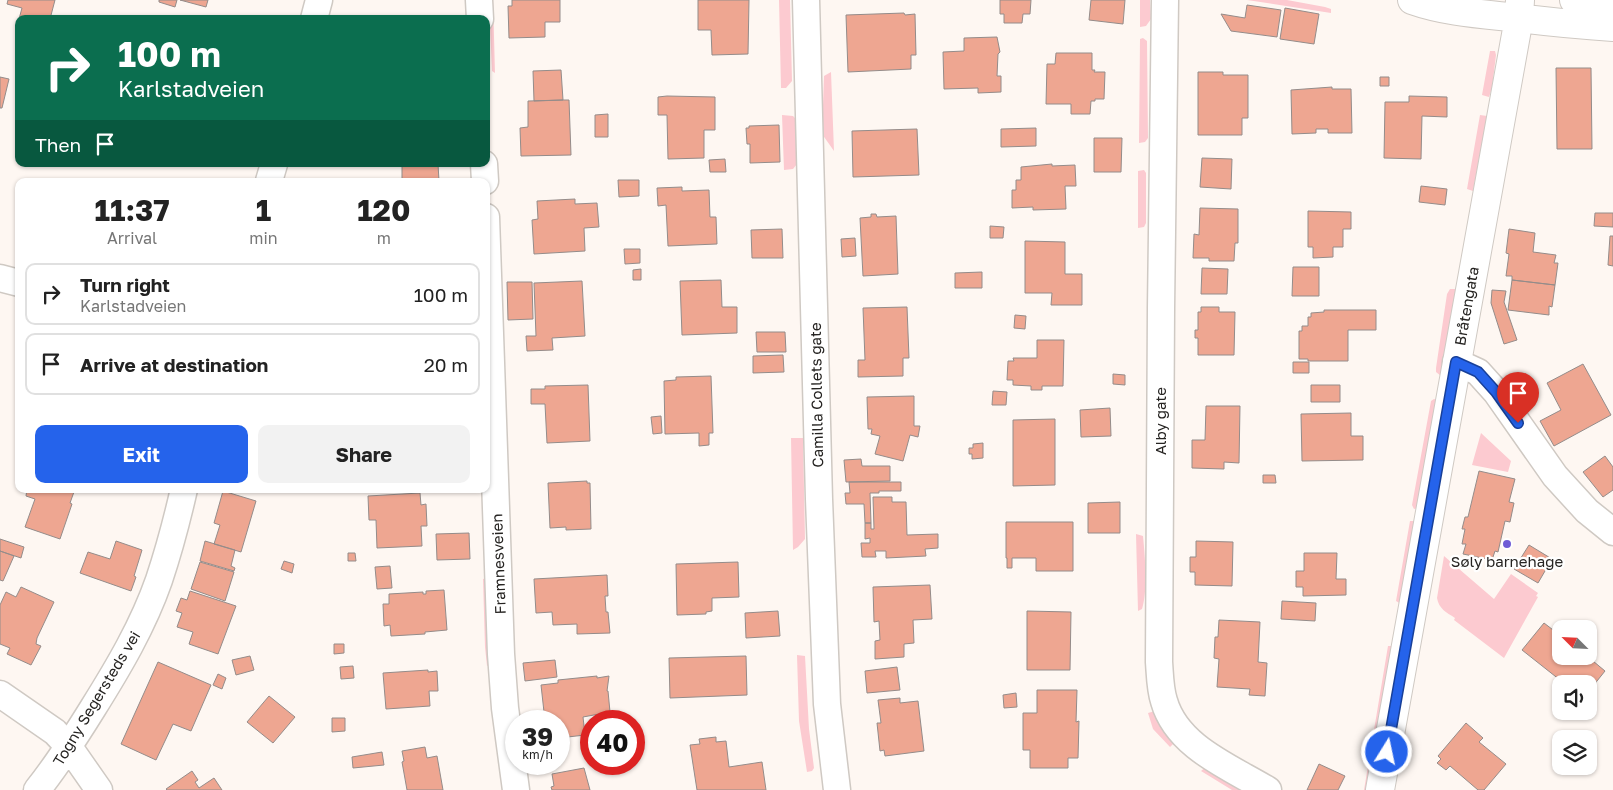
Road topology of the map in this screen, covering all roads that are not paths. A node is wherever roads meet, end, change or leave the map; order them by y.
1 (319, 0) edge
2 (479, 0) edge
3 (806, 0) edge
4 (1165, 0) edge
5 (1412, 0) edge
6 (1574, 0) edge
7 (1520, 9) edge
8 (1613, 14) edge
9 (315, 15) edge
10 (480, 15) edge
11 (1613, 27) edge
12 (0, 278) edge
13 (15, 282) edge
14 (490, 334) edge
15 (1456, 362) junction
16 (183, 493) edge
17 (1613, 532) edge
18 (0, 694) edge
19 (69, 747) junction
20 (37, 790) edge
21 (99, 790) edge
22 (516, 790) edge
23 (836, 790) edge
24 (1268, 790) edge
25 (1380, 790) edge

1 - 9 street
2 - 10 street
3 - 23 street, Camilla Collets gate
4 - 24 street, Alby gate
5 - 7 street
6 - 8 street
7 - 11 street
7 - 15 street, Bråtengata
12 - 13 street
14 - 22 street, Framnesveien
15 - 17 street
15 - 25 street, Bråtengata
16 - 19 street, Togny Segersteds vei
18 - 19 street
19 - 20 street, Togny Segersteds vei
19 - 21 street

